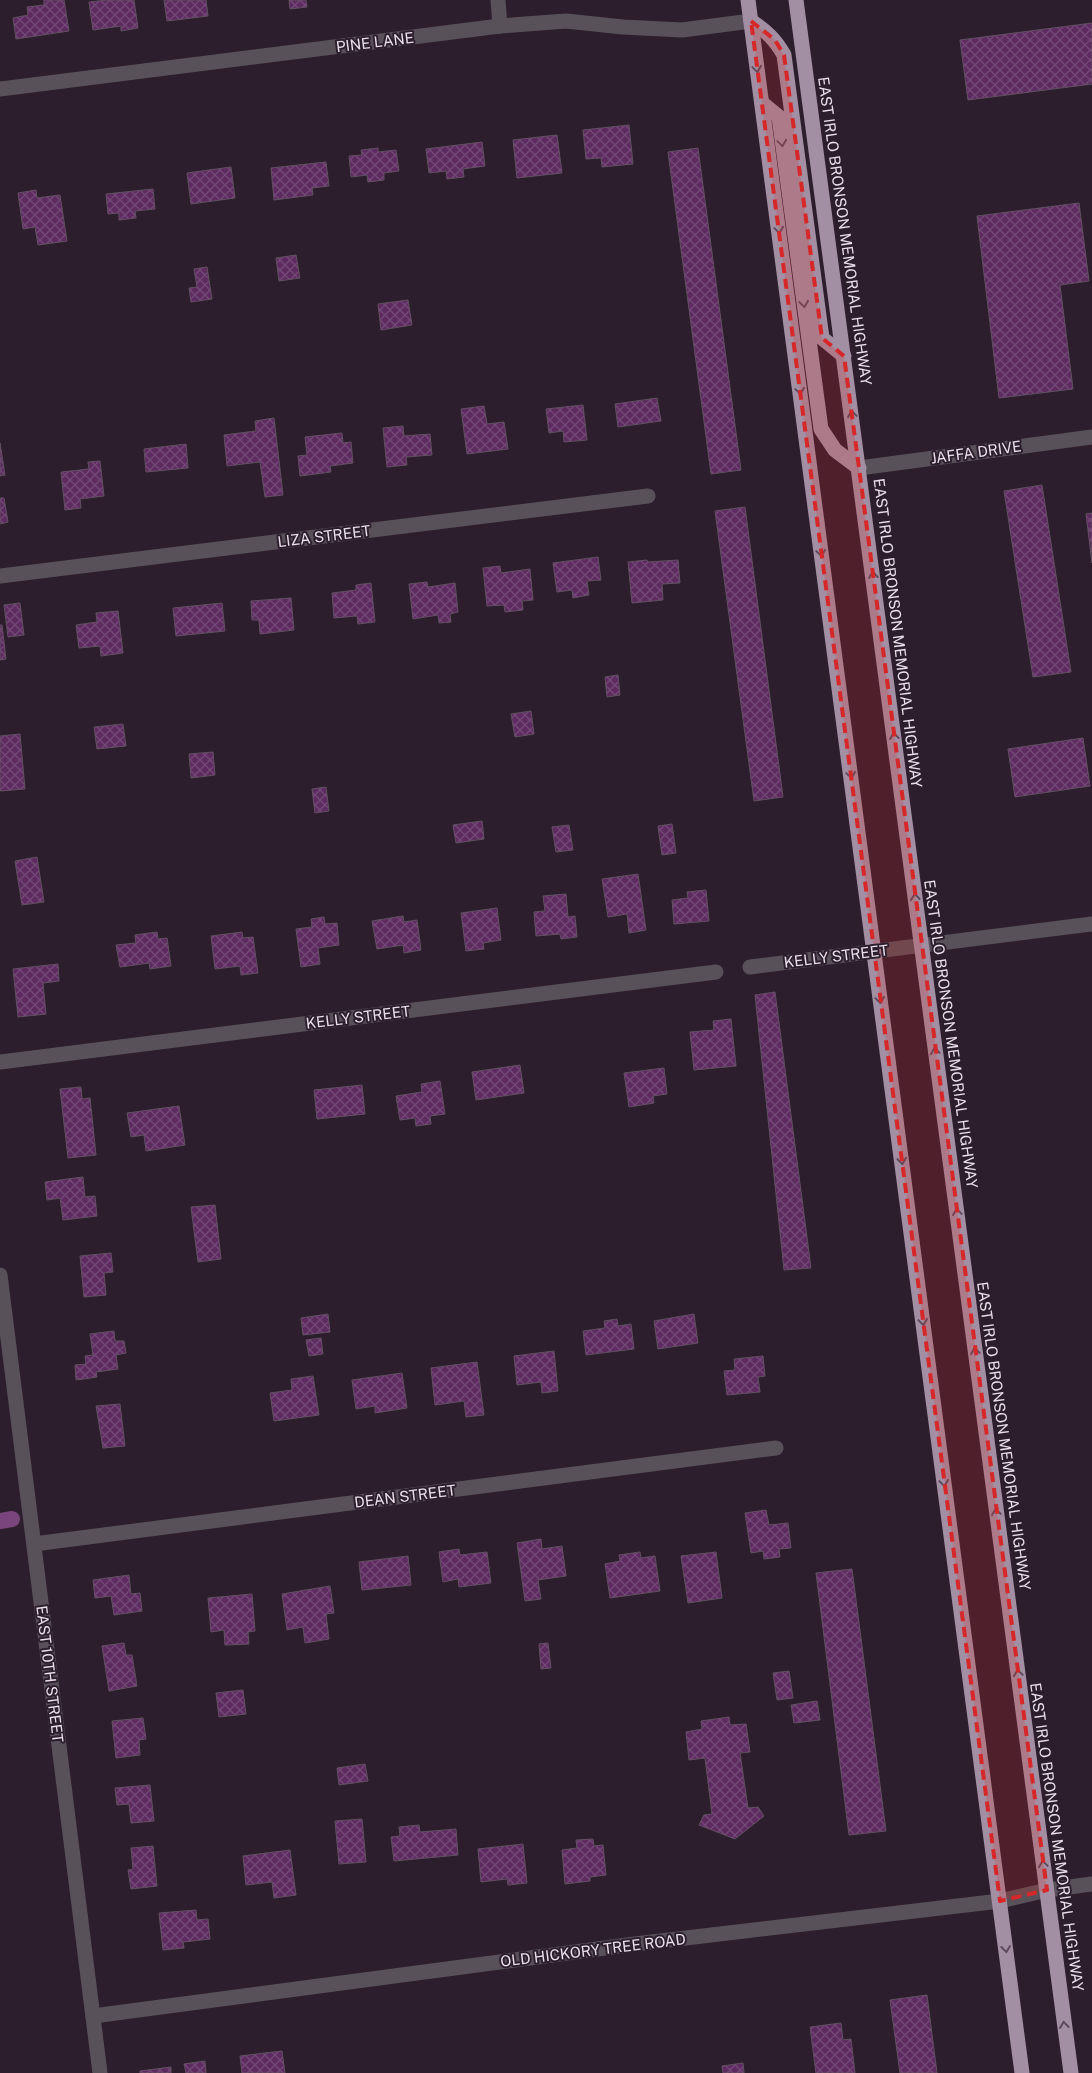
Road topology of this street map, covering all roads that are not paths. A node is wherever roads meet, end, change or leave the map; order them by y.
1 (498, 0) edge
2 (748, 0) edge
3 (796, 0) edge
4 (751, 21) junction
5 (500, 26) junction
6 (0, 89) edge
7 (762, 103) junction
8 (844, 356) junction
9 (1092, 437) edge
10 (859, 468) junction
11 (648, 496) dead end
12 (0, 576) edge
13 (1092, 924) edge
14 (921, 946) junction
15 (874, 952) junction
16 (750, 967) dead end
17 (716, 972) dead end
18 (0, 1062) edge
19 (0, 1275) edge
20 (7, 1393) edge
21 (776, 1448) dead end
22 (34, 1544) junction
23 (1092, 1884) edge
24 (1047, 1890) junction
25 (1000, 1901) junction
26 (93, 2016) junction
27 (100, 2073) edge
28 (1022, 2073) edge
29 (1071, 2073) edge

1 - 5 street
2 - 4 highway
3 - 8 highway, EAST IRLO BRONSON MEMORIAL HIGHWAY
4 - 5 street, PINE LANE
4 -> 7 highway
4 - 8 highway
5 - 6 street, PINE LANE
7 -> 10 highway
7 -> 15 highway
10 -> 8 highway, EAST IRLO BRONSON MEMORIAL HIGHWAY
9 - 10 street, JAFFA DRIVE
14 -> 10 highway, EAST IRLO BRONSON MEMORIAL HIGHWAY
11 - 12 street, LIZA STREET
13 - 14 street, KELLY STREET
14 - 15 street, KELLY STREET
24 -> 14 highway, EAST IRLO BRONSON MEMORIAL HIGHWAY
15 - 16 street, KELLY STREET
15 -> 25 highway
17 - 18 street, KELLY STREET
19 - 20 street, EAST 10TH STREET
20 - 22 street, EAST 10TH STREET
21 - 22 street, DEAN STREET
22 - 26 street, EAST 10TH STREET
23 - 24 street, OLD HICKORY TREE ROAD
24 - 25 street, OLD HICKORY TREE ROAD
29 -> 24 highway, EAST IRLO BRONSON MEMORIAL HIGHWAY
25 - 26 street, OLD HICKORY TREE ROAD
25 -> 28 highway
26 - 27 street, EAST 10TH STREET

